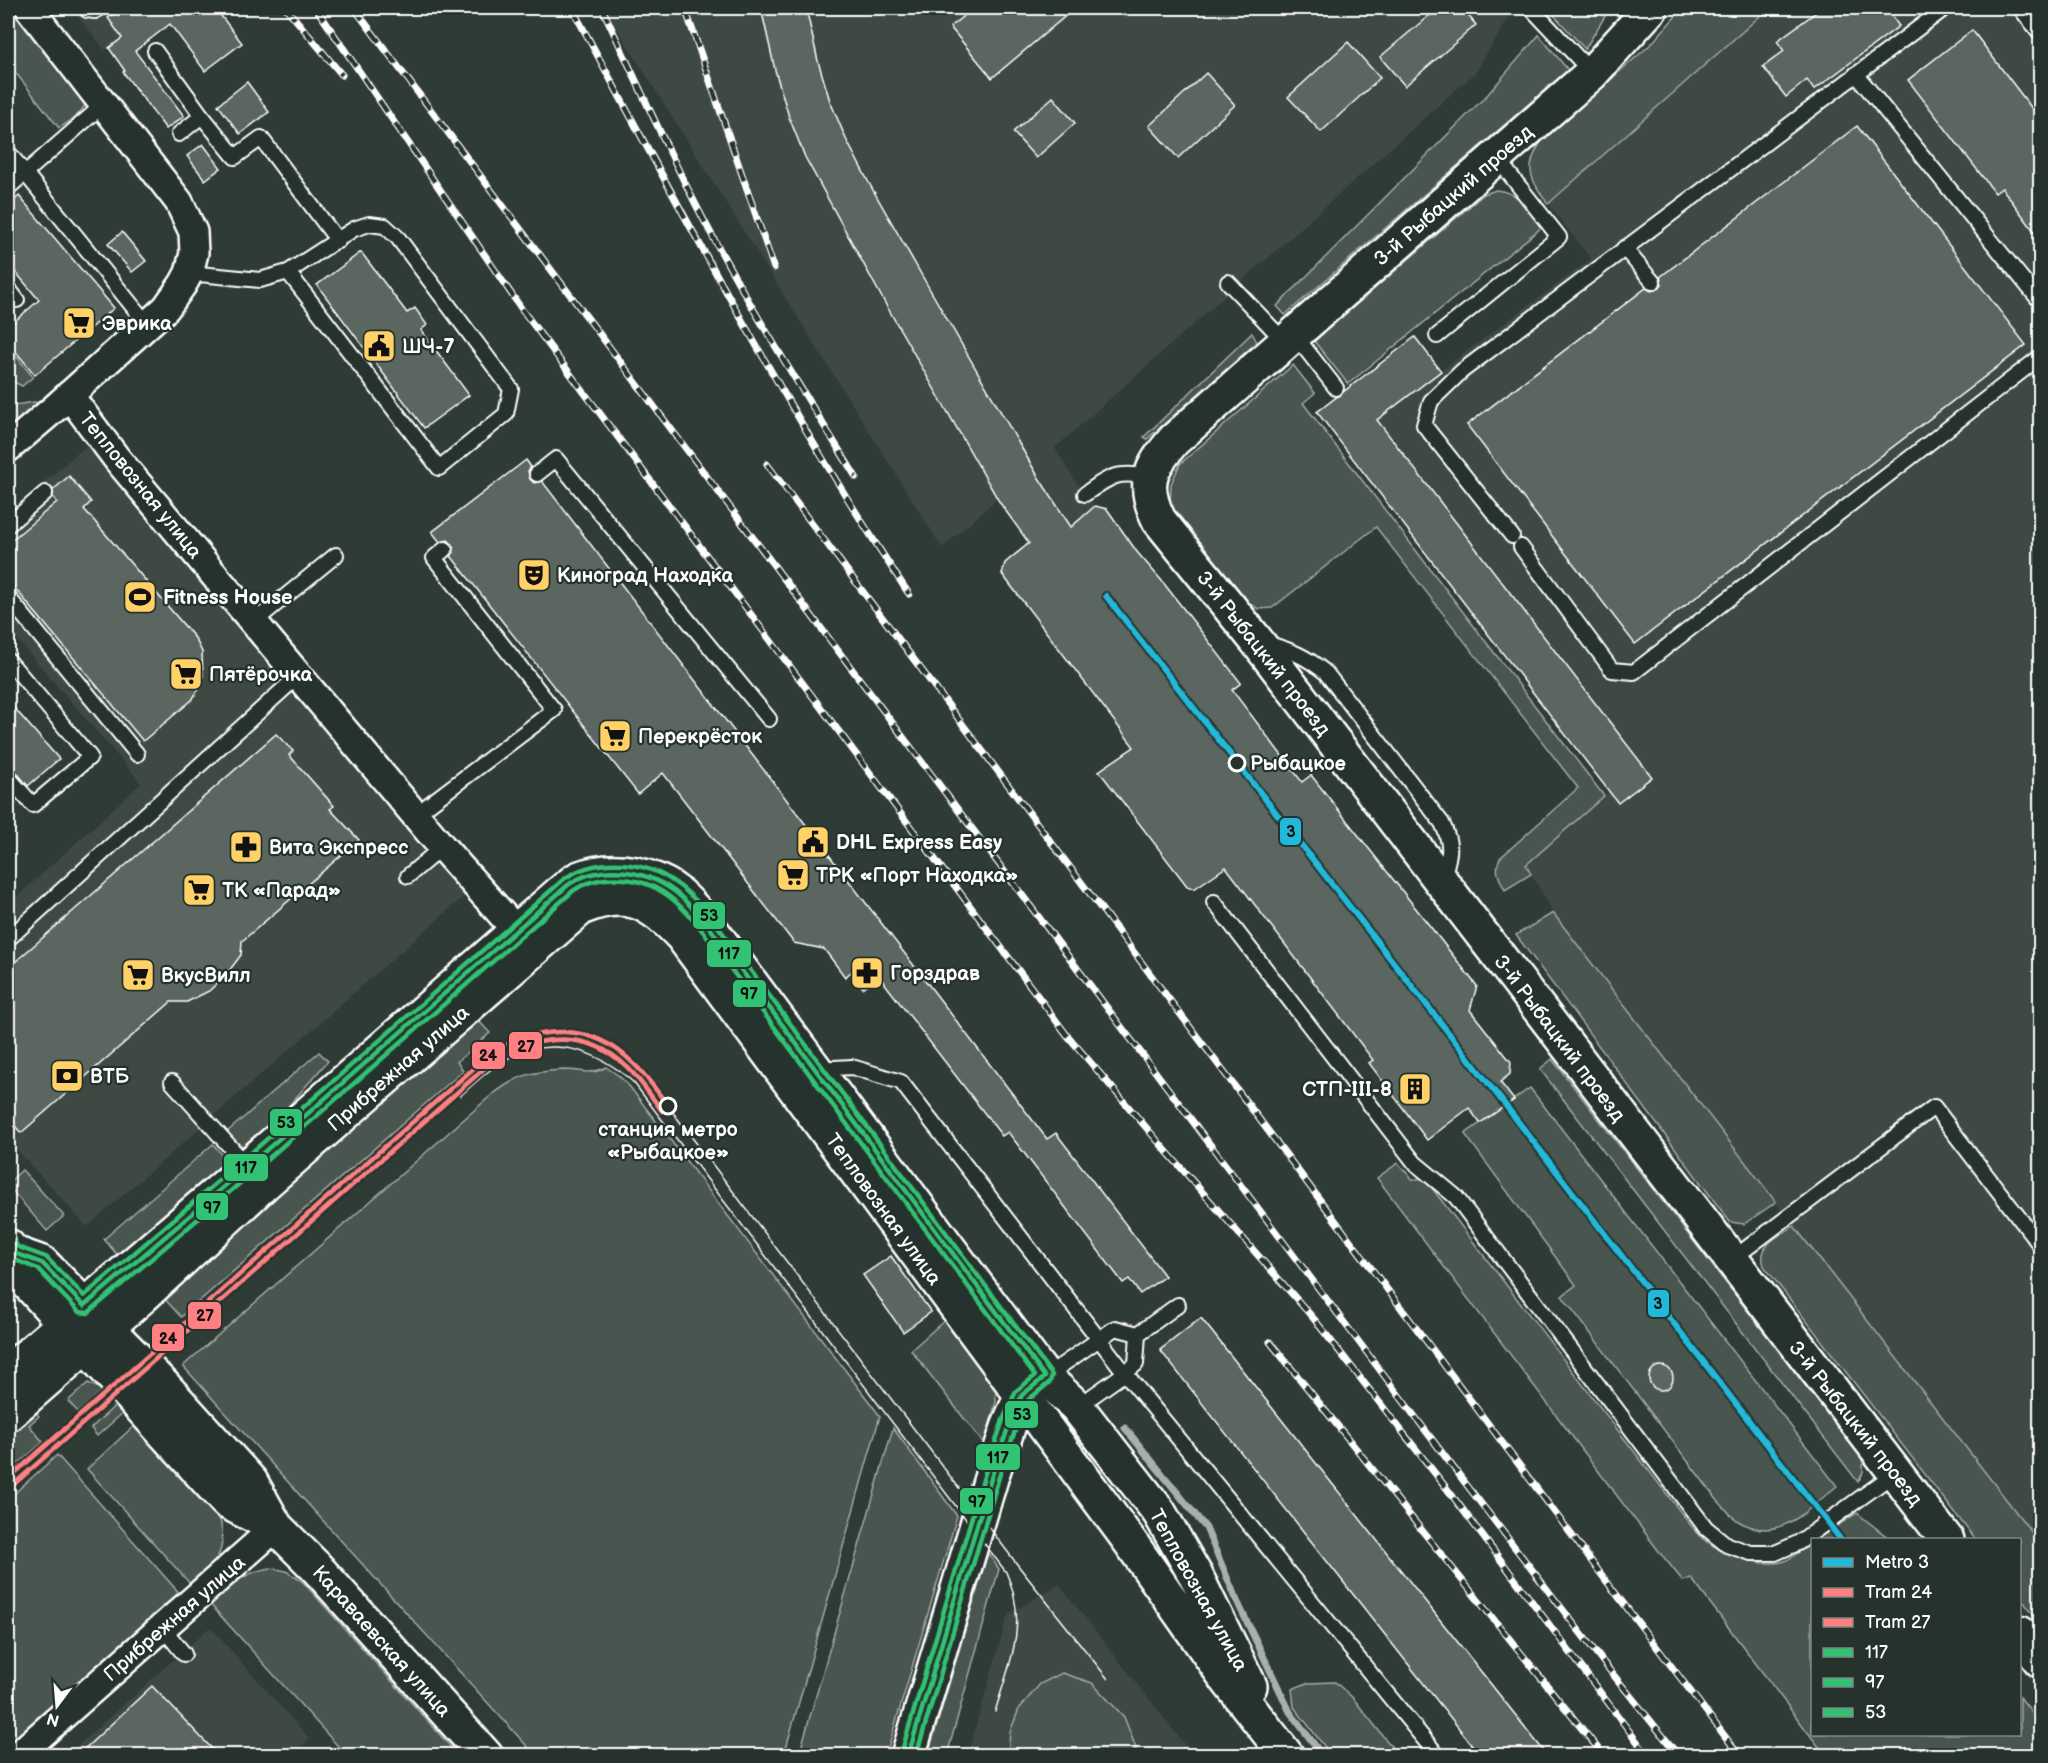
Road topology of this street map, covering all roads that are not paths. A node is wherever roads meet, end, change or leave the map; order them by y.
1 (29, 8) edge
2 (85, 8) edge
3 (100, 8) edge
4 (1531, 8) edge
5 (1651, 8) edge
6 (1945, 8) edge
7 (2020, 8) edge
8 (2040, 33) edge
9 (155, 51) dead end
10 (1592, 73) junction
11 (1856, 74) junction
12 (104, 104) junction
13 (202, 116) junction
14 (179, 134) dead end
15 (8, 152) edge
16 (1496, 157) junction
17 (24, 172) junction
18 (8, 188) edge
19 (338, 241) junction
20 (1624, 248) junction
21 (288, 272) junction
22 (189, 273) junction
23 (1228, 282) dead end
24 (1653, 282) dead end
25 (8, 288) edge
26 (17, 300) dead end
27 (2040, 300) edge
28 (147, 324) junction
29 (1437, 336) dead end
30 (1289, 338) junction
31 (2040, 357) edge
32 (1336, 388) dead end
33 (69, 395) junction
34 (8, 447) edge
35 (537, 474) dead end
36 (1150, 477) junction
37 (45, 493) dead end
38 (1085, 494) dead end
39 (8, 525) edge
40 (446, 549) dead end
41 (336, 555) dead end
42 (8, 597) edge
43 (254, 622) junction
44 (8, 660) edge
45 (12, 675) edge
46 (298, 676) junction
47 (769, 720) dead end
48 (137, 754) dead end
49 (8, 777) edge
50 (415, 815) junction
51 (442, 848) junction
52 (408, 876) dead end
53 (643, 890) junction
54 (1214, 902) dead end
55 (8, 939) edge
56 (525, 940) junction
57 (814, 1070) junction
58 (172, 1082) dead end
59 (256, 1175) junction
60 (2040, 1245) edge
61 (11, 1249) edge
62 (1731, 1260) junction
63 (1178, 1305) dead end
64 (85, 1326) junction
65 (1138, 1334) junction
66 (1099, 1339) junction
67 (8, 1372) edge
68 (1125, 1373) junction
69 (1034, 1386) junction
70 (1077, 1407) junction
71 (8, 1414) edge
72 (1895, 1473) junction
73 (276, 1527) junction
74 (1946, 1538) edge
75 (163, 1628) junction
76 (2021, 1636) edge
77 (184, 1653) dead end
78 (2040, 1660) edge
79 (1265, 1727) junction
80 (17, 1755) edge
81 (486, 1755) edge
82 (908, 1755) edge
83 (1287, 1755) edge
84 (1438, 1755) edge

1 - 12 street, Тепловозная улица
2 - 3 lane
4 - 10 lane
5 - 10 street, 3-й Рыбацкий проезд
6 - 11 lane
7 - 8 lane
9 - 13 lane
10 - 16 street, 3-й Рыбацкий проезд
11 - 20 lane
11 - 27 lane
12 - 17 lane
12 - 22 street, Тепловозная улица
13 - 14 lane
13 - 19 lane
15 - 17 lane
16 - 29 lane
16 - 30 street, 3-й Рыбацкий проезд
17 - 18 lane
17 - 28 lane
19 - 21 lane
19 - 21 lane
20 - 24 lane
20 - 31 lane
21 - 22 lane
22 - 28 street, Тепловозная улица
23 - 30 lane
25 - 26 lane
28 - 33 street, Тепловозная улица
30 - 32 lane
30 - 36 street, 3-й Рыбацкий проезд
33 - 34 street
33 - 43 street, Тепловозная улица
35 - 47 lane
36 - 38 lane
36 - 62 street, 3-й Рыбацкий проезд
37 - 39 lane
40 - 50 lane
41 - 43 lane
42 - 48 lane
43 - 46 street, Тепловозная улица
44 - 45 lane
45 - 49 lane
46 - 50 street, Тепловозная улица
46 - 55 lane
50 - 51 street, Тепловозная улица
51 - 52 lane
51 - 56 street, Тепловозная улица
53 - 56 street, Прибрежная улица
53 - 57 street, Тепловозная улица
53 - 69 street, Тепловозная улица
54 - 72 lane
56 - 59 street, Прибрежная улица
57 - 66 lane
57 - 69 street, Тепловозная улица
58 - 59 lane
59 - 64 street, Прибрежная улица
60 - 62 lane
61 - 64 street, Караваевская улица
62 - 72 street, 3-й Рыбацкий проезд
63 - 65 lane
64 - 67 street, Прибрежная улица
64 - 71 street, Прибрежная улица
64 - 73 street, Караваевская улица
65 - 66 lane
65 - 68 lane
66 - 68 lane
66 - 69 lane
68 - 70 lane
68 - 84 lane
69 - 70 street, Тепловозная улица
69 - 79 street, Тепловозная улица
69 - 82 street
70 - 79 street, Тепловозная улица
72 - 74 street, 3-й Рыбацкий проезд
73 - 75 street, Прибрежная улица
73 - 81 street, Караваевская улица
75 - 77 lane
75 - 80 street, Прибрежная улица
76 - 78 street
79 - 83 street, Тепловозная улица

